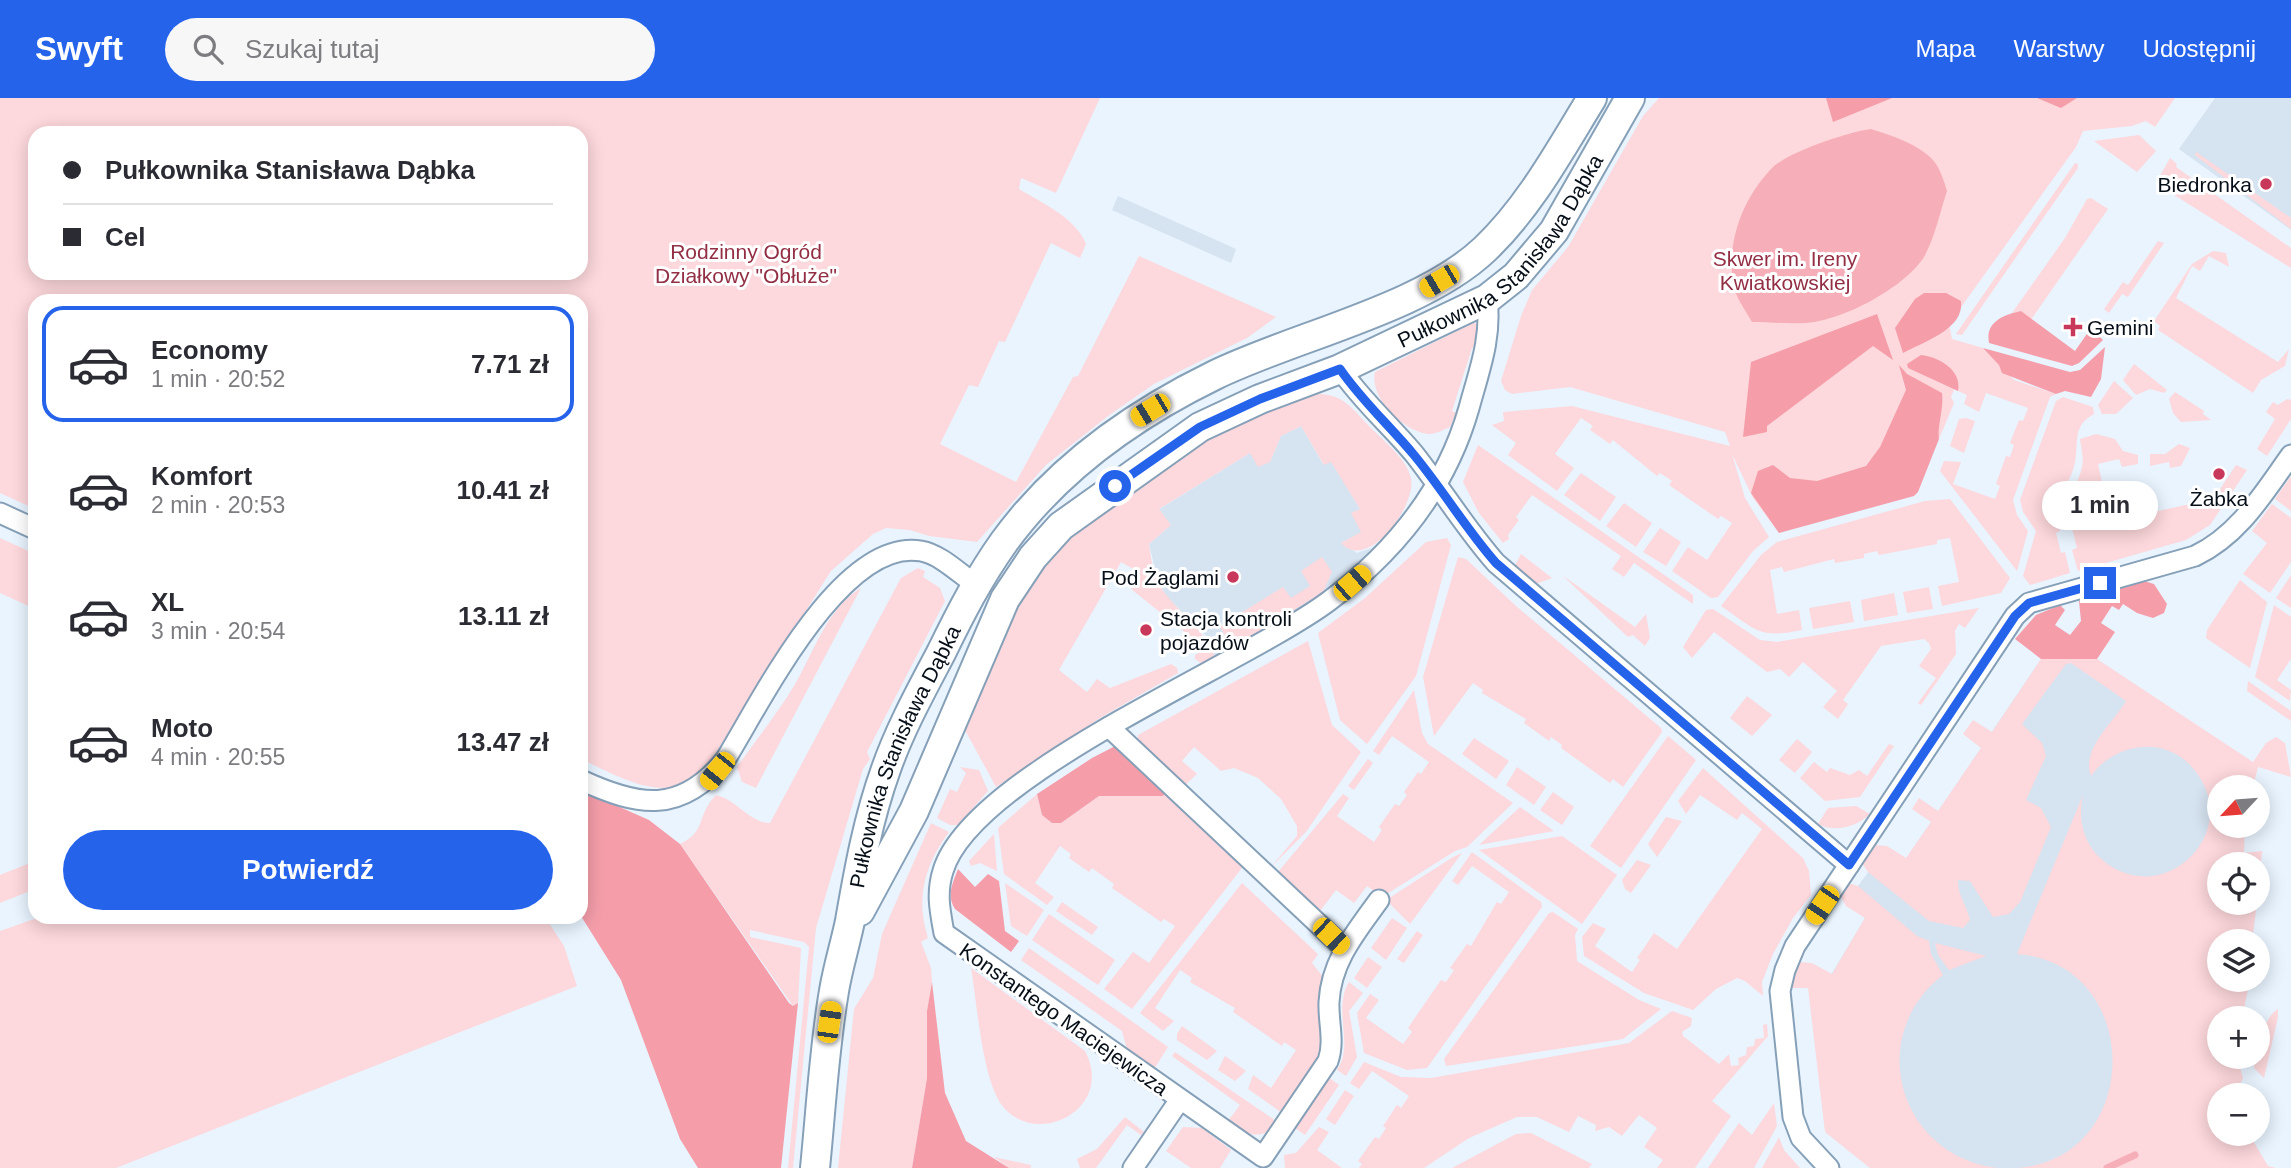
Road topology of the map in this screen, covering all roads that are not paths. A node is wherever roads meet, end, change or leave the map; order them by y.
1 (1592, 98) edge
2 (1630, 98) edge
3 (1487, 299) junction
4 (1319, 333) junction
5 (1340, 369) junction
6 (2291, 455) edge
7 (1436, 484) junction
8 (0, 513) edge
9 (28, 526) edge
10 (976, 585) junction
11 (1005, 599) junction
12 (1109, 727) junction
13 (588, 783) edge
14 (1849, 865) junction
15 (1379, 900) dead end
16 (847, 935) junction
17 (1344, 948) junction
18 (1179, 1101) junction
19 (815, 1168) edge
20 (1133, 1168) edge
21 (1829, 1168) edge

1 - 4 main road, Pułkownika Stanisława Dąbka
2 - 3 main road, Pułkownika Stanisława Dąbka
3 - 5 main road, Pułkownika Stanisława Dąbka
3 - 7 street, Konstantego Maciejewicza
4 - 5 main road
4 - 10 main road, Pułkownika Stanisława Dąbka
5 - 7 street
5 - 11 main road, Pułkownika Stanisława Dąbka
6 - 14 street
7 - 12 street, Konstantego Maciejewicza
7 - 14 street
8 - 9 street
10 - 11 main road
10 - 13 street
10 - 16 main road, Pułkownika Stanisława Dąbka
11 - 16 main road, Pułkownika Stanisława Dąbka
12 - 17 street
12 - 18 street, Konstantego Maciejewicza
14 - 21 street
15 - 17 street, Konstantego Maciejewicza
16 - 19 main road, Pułkownika Stanisława Dąbka
17 - 18 street, Konstantego Maciejewicza
18 - 20 street, Konstantego Maciejewicza

